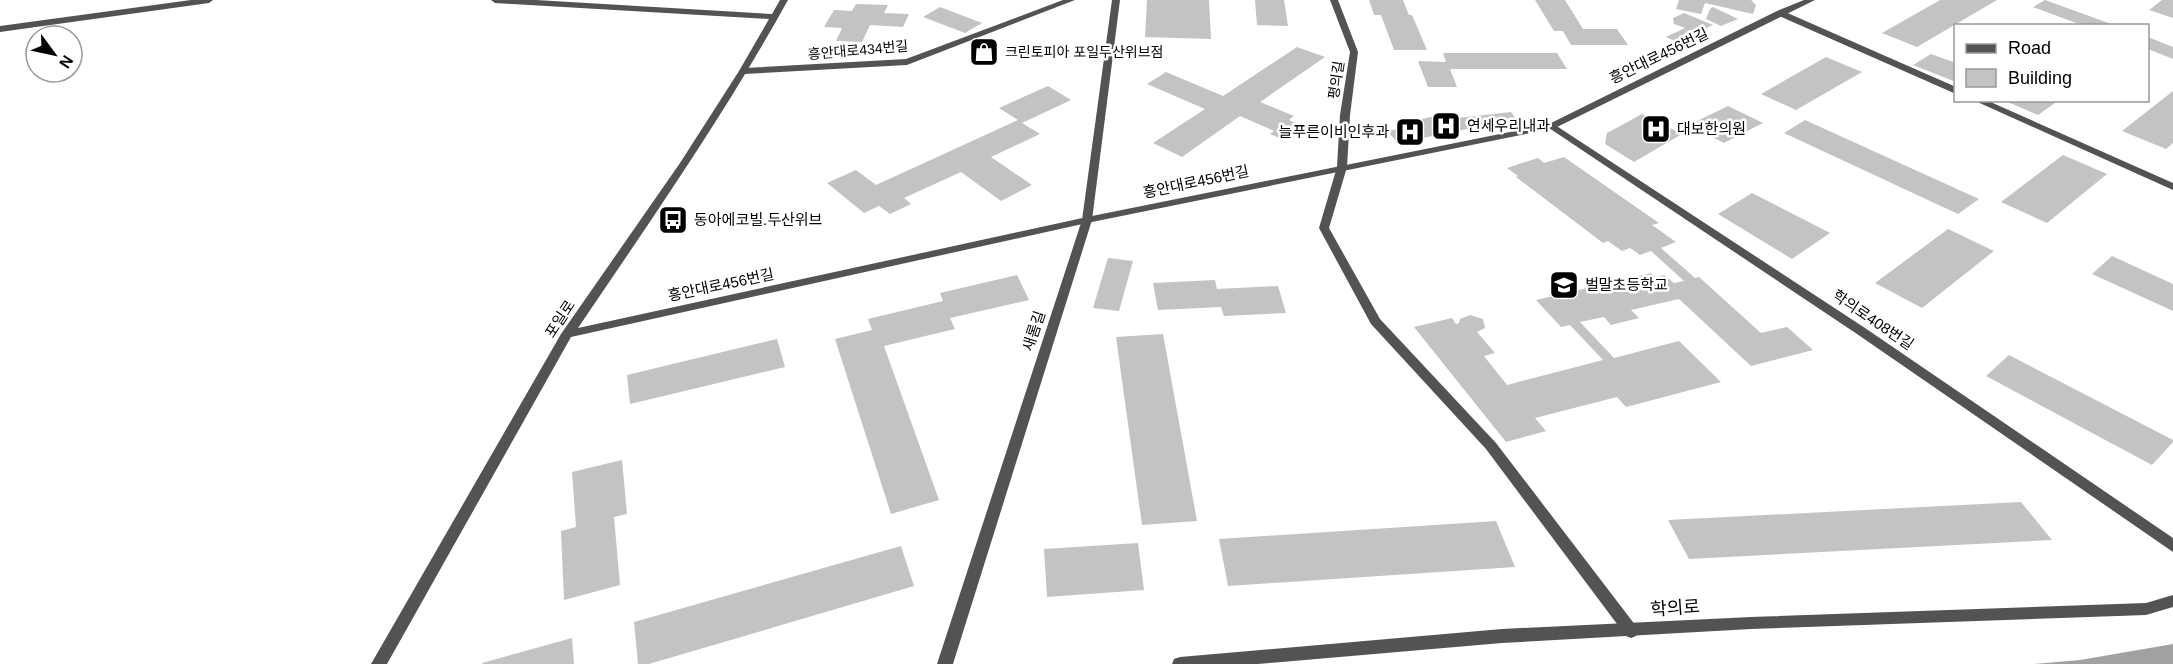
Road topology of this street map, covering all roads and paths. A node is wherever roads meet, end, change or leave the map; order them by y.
1 (209, 0) edge
2 (495, 0) edge
3 (784, 0) edge
4 (1071, 0) edge
5 (1116, 0) edge
6 (1334, 0) edge
7 (1811, 0) edge
8 (1780, 13) junction
9 (773, 17) junction
10 (0, 29) edge
11 (744, 71) junction
12 (1954, 90) edge
13 (1982, 102) edge
14 (1552, 126) junction
15 (1342, 167) junction
16 (2173, 187) edge
17 (1087, 220) junction
18 (567, 334) junction
19 (2173, 546) edge
20 (2173, 602) edge
21 (1631, 631) junction
22 (378, 664) edge
23 (945, 664) edge
24 (1180, 664) edge

1 - 10 street
2 - 9 street
3 - 9 street, 포일로
4 - 11 street, 흥안대로434번길
5 - 17 street, 새롬길
6 - 15 street, 평의길
7 - 8 street, 흥안대로456번길
8 - 12 street
8 - 14 street, 흥안대로456번길
9 - 11 street, 포일로
11 - 18 street, 포일로
13 - 16 street
14 - 15 street, 흥안대로456번길
14 - 19 street, 학의로408번길
15 - 17 street, 흥안대로456번길
15 - 21 street, 평의길
17 - 18 street, 흥안대로456번길
17 - 23 street, 새롬길
18 - 22 street, 포일로
20 - 21 street, 학의로
21 - 24 street, 학의로

